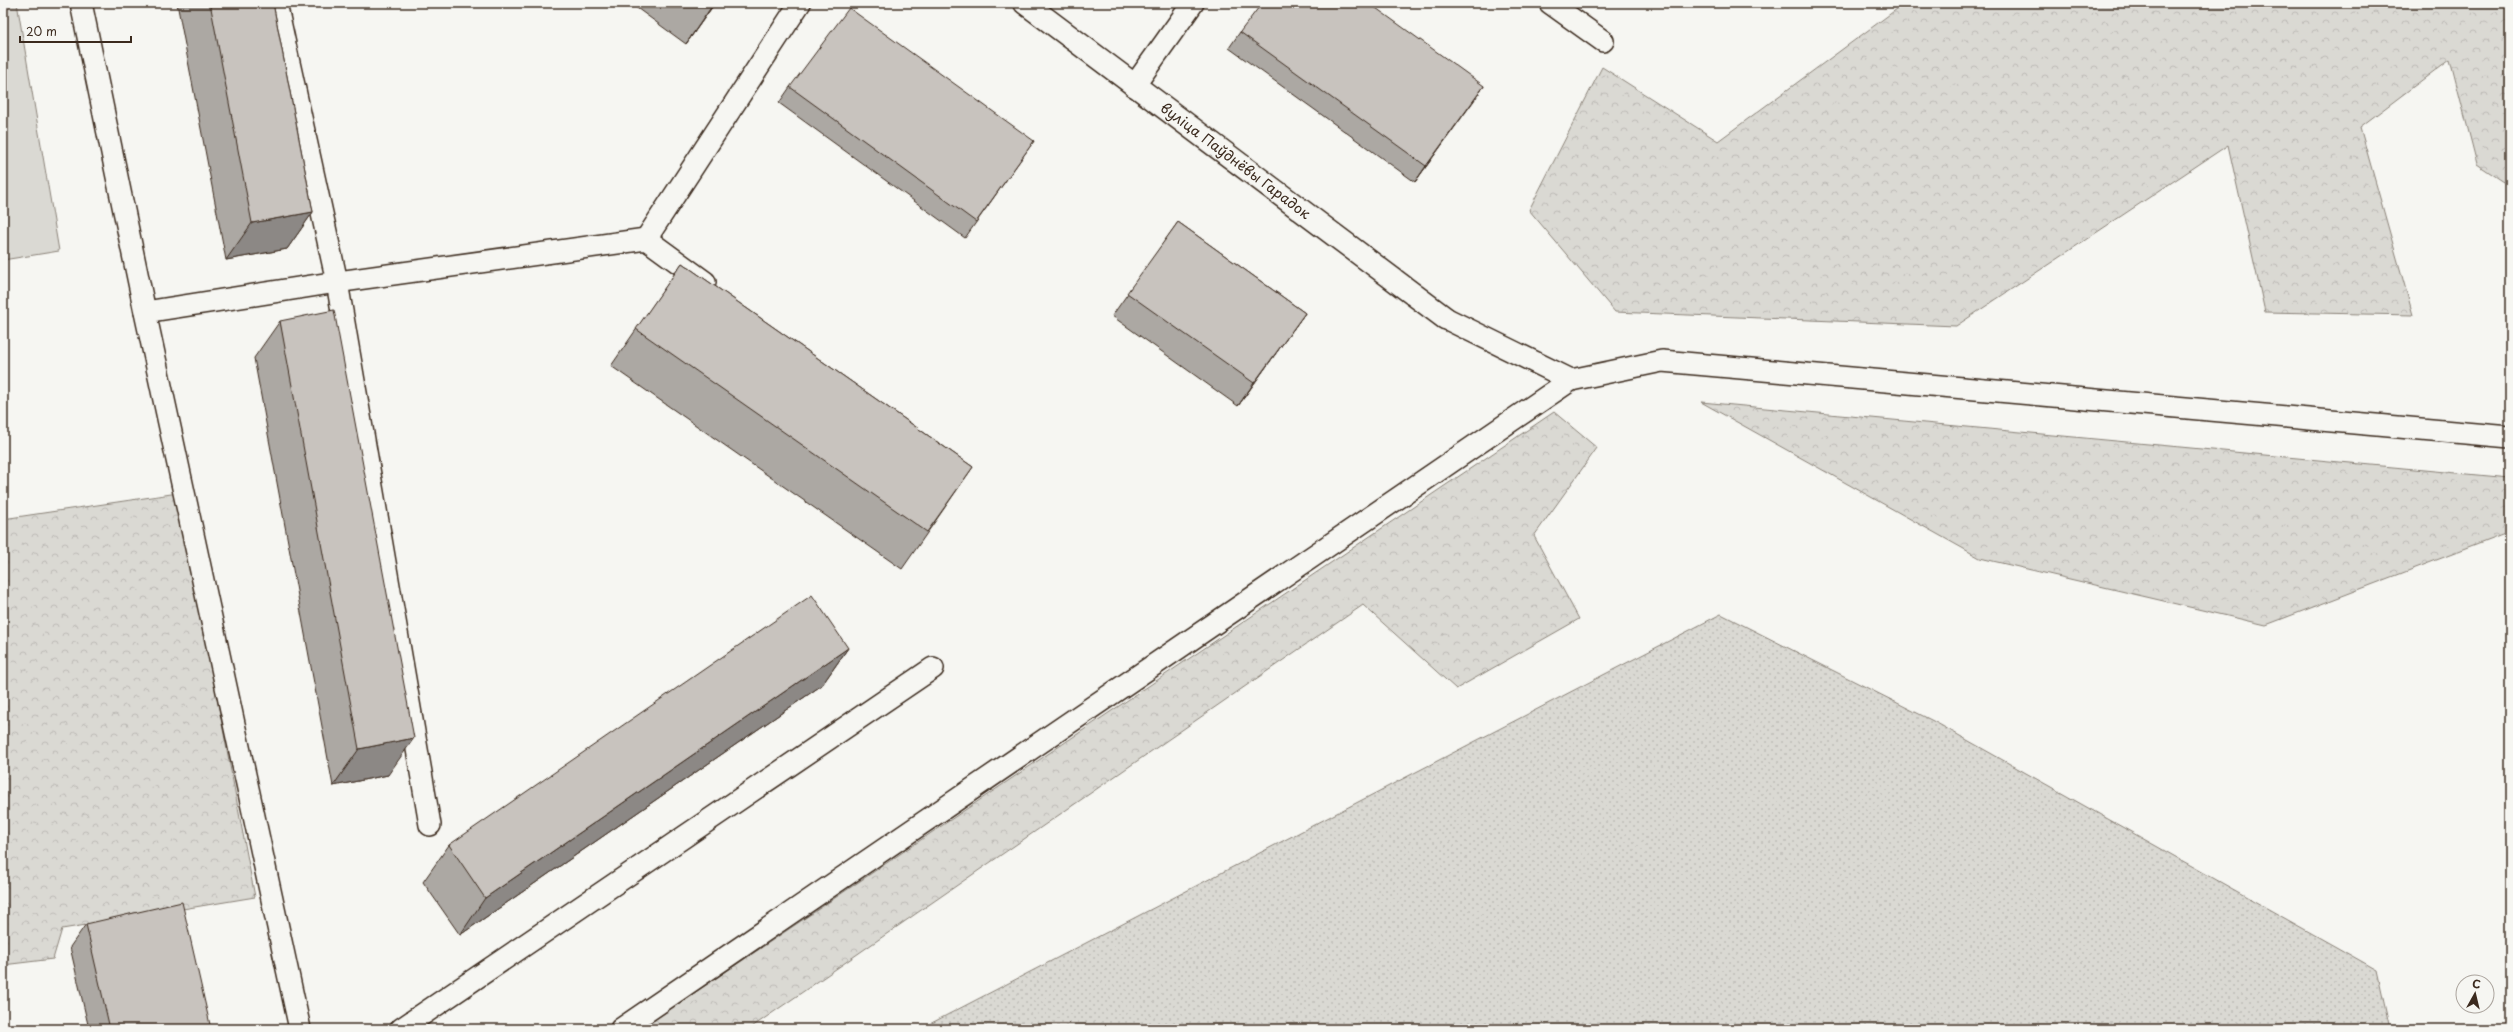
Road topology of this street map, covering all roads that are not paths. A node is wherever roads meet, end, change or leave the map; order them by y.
1 (81, 3) edge
2 (276, 3) edge
3 (800, 3) edge
4 (1025, 3) edge
5 (1193, 3) edge
6 (1550, 3) edge
7 (1603, 41) dead end
8 (1134, 86) junction
9 (646, 239) junction
10 (337, 282) junction
11 (723, 296) edge
12 (145, 312) junction
13 (1445, 318) joint
14 (1571, 380) junction
15 (2510, 437) edge
16 (934, 668) dead end
17 (430, 826) dead end
18 (300, 1029) edge
19 (401, 1029) edge
20 (621, 1029) edge

1 - 12 lane
2 - 10 lane
3 - 9 lane
4 - 8 street, вуліца Паўднёвы Гарадок
5 - 8 lane
6 - 7 lane
8 - 13 street, вуліца Паўднёвы Гарадок
9 - 10 lane
9 - 11 lane
10 - 12 lane
10 - 17 lane
12 - 18 lane
13 - 14 lane
14 - 15 lane
14 - 20 lane
16 - 19 lane

